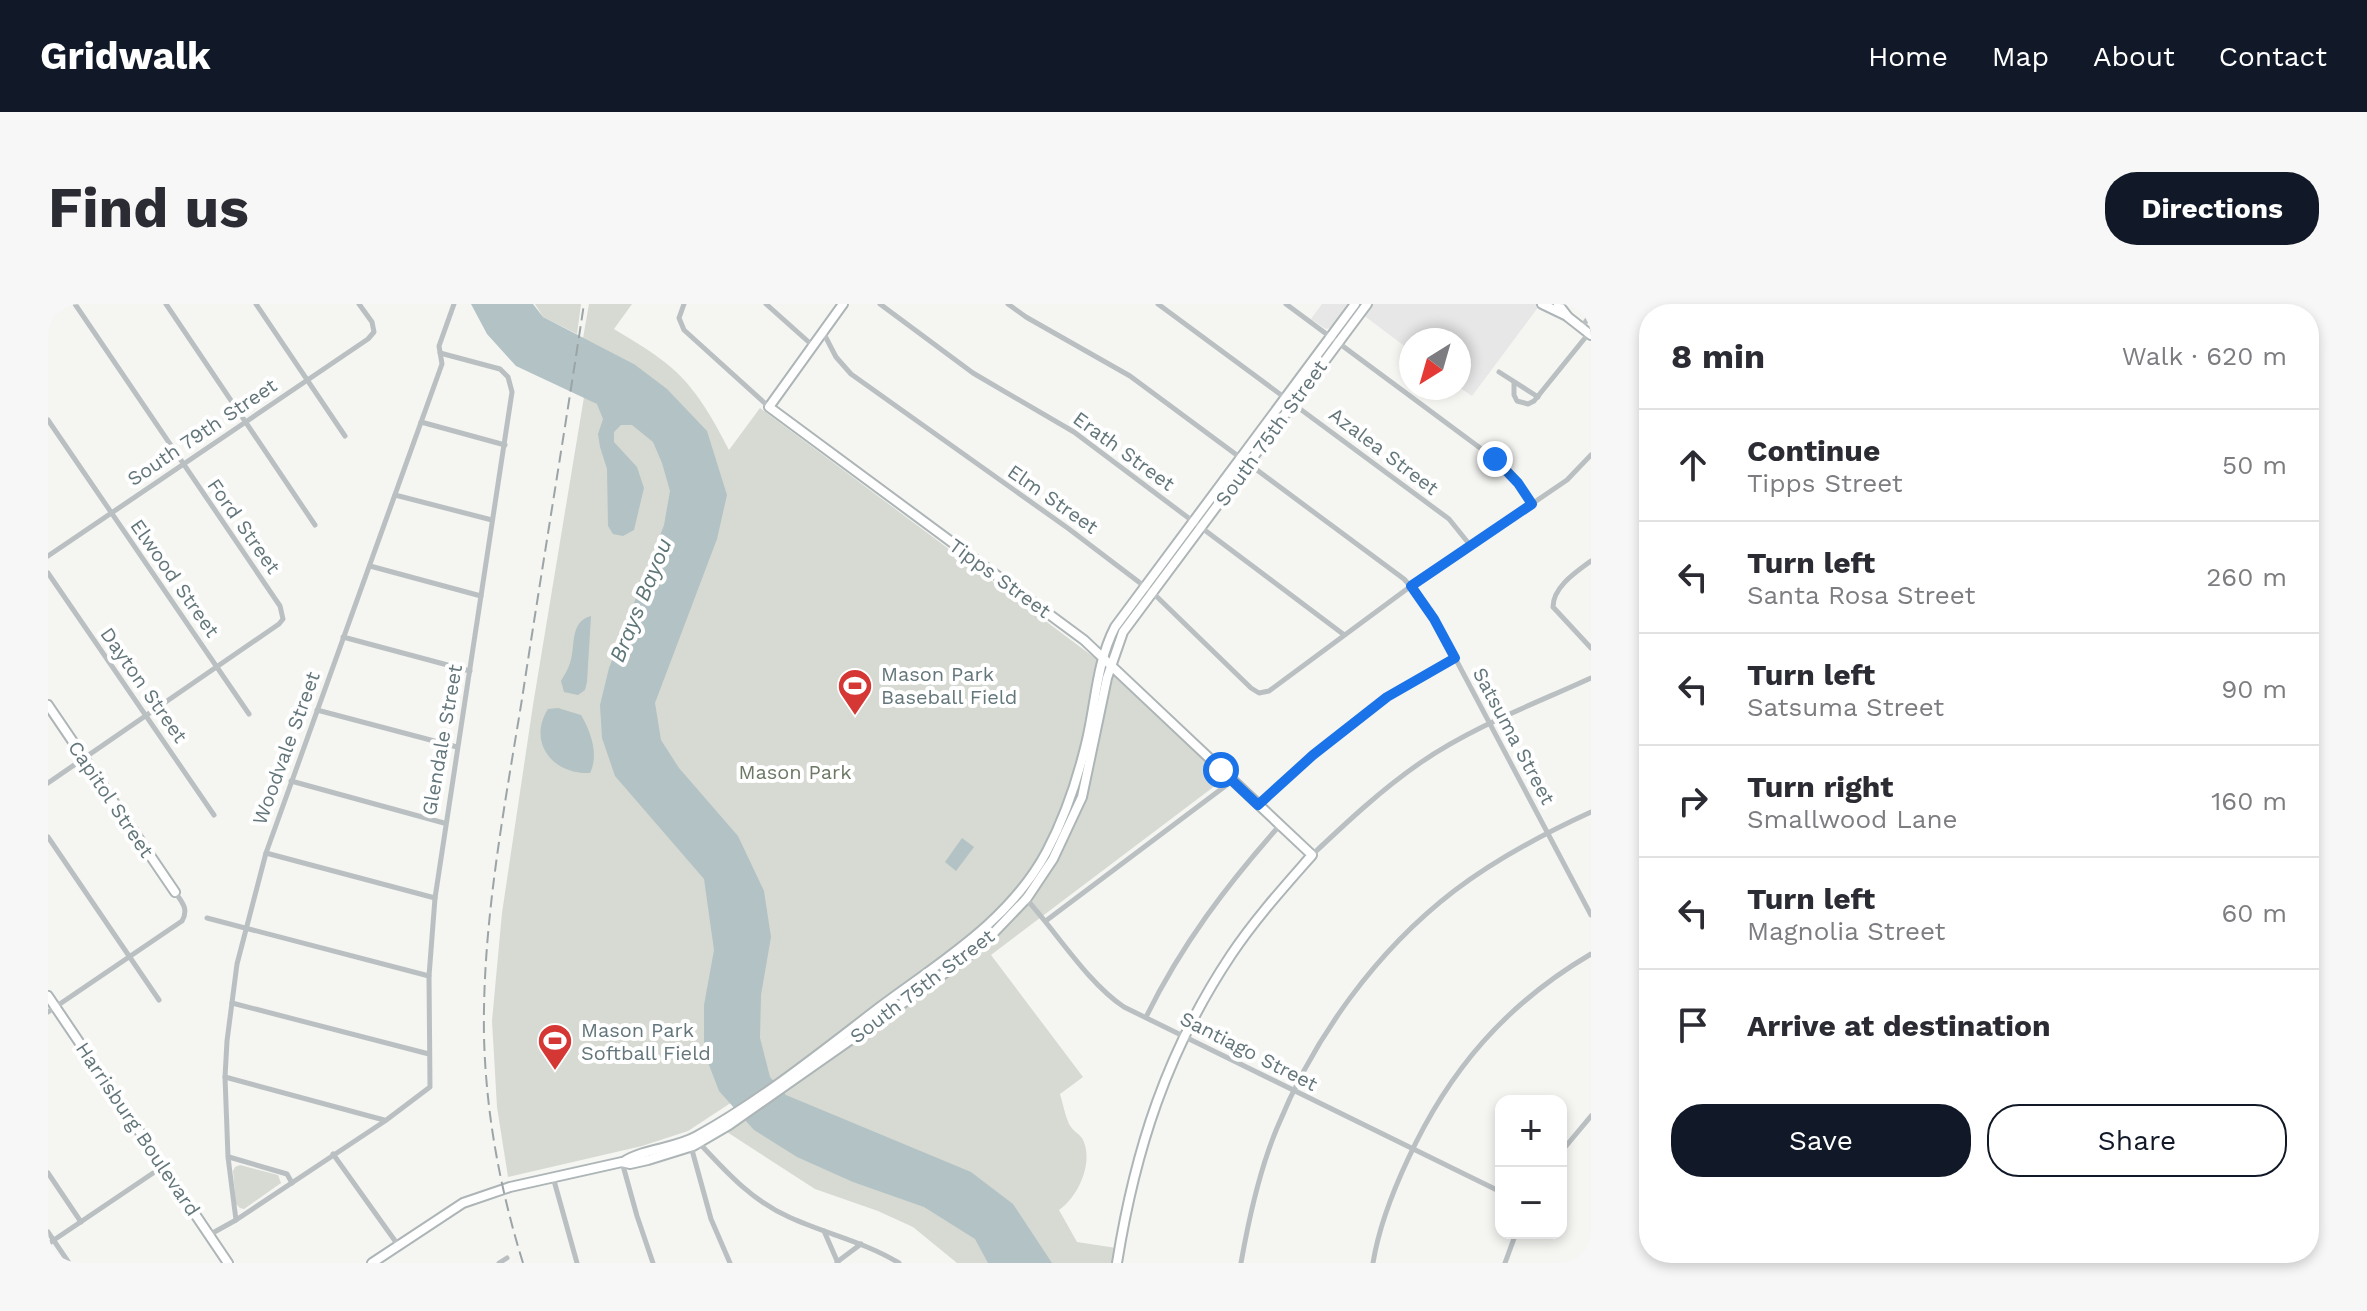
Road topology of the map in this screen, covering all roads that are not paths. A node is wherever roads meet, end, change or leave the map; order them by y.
1 (75, 304) edge
2 (166, 304) edge
3 (256, 304) edge
4 (359, 304) edge
5 (454, 304) edge
6 (684, 304) edge
7 (766, 304) edge
8 (843, 304) edge
9 (880, 304) edge
10 (1008, 304) edge
11 (1158, 304) edge
12 (1286, 304) edge
13 (1355, 304) edge
14 (1367, 304) edge
15 (1542, 304) edge
16 (1558, 304) edge
17 (1591, 314) edge
18 (1568, 317) junction
19 (823, 332) junction
20 (1587, 332) edge
21 (1334, 340) junction
22 (813, 346) junction
23 (440, 353) junction
24 (1499, 372) dead end
25 (307, 380) junction
26 (1514, 383) junction
27 (1538, 397) junction
28 (1289, 400) junction
29 (769, 407) junction
30 (48, 420) edge
31 (245, 422) junction
32 (421, 422) junction
33 (345, 436) dead end
34 (505, 445) junction
35 (1591, 455) edge
36 (1244, 460) junction
37 (183, 465) junction
38 (395, 495) junction
39 (1532, 504) junction
40 (111, 514) junction
41 (492, 520) junction
42 (315, 525) dead end
43 (1198, 525) junction
44 (1470, 545) junction
45 (48, 556) edge
46 (1591, 561) edge
47 (370, 566) junction
48 (48, 573) edge
49 (1411, 586) junction
50 (1148, 589) junction
51 (481, 596) junction
52 (1343, 634) junction
53 (343, 637) junction
54 (1591, 648) edge
55 (1103, 656) junction
56 (1455, 658) junction
57 (1111, 665) junction
58 (217, 667) junction
59 (470, 671) junction
60 (1591, 678) edge
61 (48, 705) edge
62 (317, 710) junction
63 (249, 714) dead end
64 (147, 717) junction
65 (1489, 723) junction
66 (457, 747) junction
67 (85, 759) junction
68 (291, 781) junction
69 (1232, 781) junction
70 (48, 783) edge
71 (1072, 794) junction
72 (1082, 797) junction
73 (1258, 805) junction
74 (1591, 812) edge
75 (214, 815) dead end
76 (444, 823) junction
77 (1280, 825) junction
78 (1548, 833) junction
79 (48, 837) edge
80 (266, 853) junction
81 (1312, 855) junction
82 (1019, 891) junction
83 (175, 892) joint
84 (435, 898) junction
85 (1027, 898) junction
86 (1591, 915) edge
87 (207, 918) dead end
88 (1047, 920) junction
89 (246, 927) junction
90 (1591, 954) edge
91 (130, 958) junction
92 (429, 976) junction
93 (48, 996) edge
94 (159, 1000) dead end
95 (232, 1003) junction
96 (52, 1010) edge
97 (1146, 1017) junction
98 (1185, 1037) junction
99 (429, 1054) junction
100 (225, 1077) junction
101 (791, 1077) junction
102 (1294, 1092) junction
103 (1591, 1116) edge
104 (385, 1121) junction
105 (727, 1122) junction
106 (1567, 1145) edge
107 (693, 1146) junction
108 (1413, 1148) junction
109 (333, 1154) junction
110 (228, 1157) junction
111 (622, 1162) junction
112 (163, 1166) junction
113 (48, 1173) edge
114 (553, 1177) junction
115 (292, 1183) junction
116 (1495, 1189) edge
117 (236, 1220) junction
118 (81, 1222) junction
119 (824, 1231) junction
120 (48, 1232) edge
121 (209, 1235) junction
122 (1514, 1239) edge
123 (51, 1242) edge
124 (861, 1244) junction
125 (398, 1245) junction
126 (507, 1258) dead end
127 (386, 1259) edge
128 (69, 1263) edge
129 (228, 1263) edge
130 (372, 1263) edge
131 (499, 1263) edge
132 (577, 1263) edge
133 (653, 1263) edge
134 (730, 1263) edge
135 (837, 1263) edge
136 (899, 1263) edge
137 (1117, 1263) edge
138 (1241, 1263) edge
139 (1373, 1263) edge
140 (1505, 1263) edge

1 - 37 street, Ford Street
2 - 31 street
3 - 25 street
4 - 25 street, South 79th Street
5 - 23 street, Woodvale Street
6 - 29 street, Tipps Street
7 - 22 street
8 - 19 main road
9 - 43 street, Erath Street
10 - 36 street, Satsuma Street
11 - 28 street, Azalea Street
12 - 21 street
13 - 21 main road, South 75th Street
14 - 21 main road, South 75th Street
15 - 18 main road
16 - 18 main road
17 - 20 street
18 - 20 main road
19 - 22 main road
19 - 50 street, Elm Street
20 - 27 street
21 - 28 main road, South 75th Street
21 - 39 street
22 - 29 main road
23 - 32 street, Woodvale Street
23 - 34 street, Glendale Street
24 - 26 street
25 - 31 street, South 79th Street
25 - 33 street
26 - 27 street
26 - 27 street
28 - 36 main road, South 75th Street
28 - 44 street, Azalea Street
29 - 55 main road, Tipps Street
30 - 40 street, Elwood Street
31 - 37 street, South 79th Street
31 - 42 street
32 - 34 street
32 - 38 street, Woodvale Street
34 - 41 street, Glendale Street
35 - 39 street
36 - 43 main road, South 75th Street
36 - 49 street, Satsuma Street
37 - 40 street, South 79th Street
37 - 58 street, Ford Street
38 - 41 street
38 - 47 street, Woodvale Street
39 - 44 street
40 - 45 street, South 79th Street
40 - 58 street, Elwood Street
41 - 51 street, Glendale Street
43 - 50 main road, South 75th Street
43 - 52 street, Erath Street
44 - 49 street
46 - 54 street
47 - 51 street
47 - 53 street, Woodvale Street
48 - 64 street, Dayton Street
49 - 52 street
49 - 56 street, Satsuma Street
50 - 52 street, Elm Street
50 - 55 main road, South 75th Street
50 - 57 main road, South 75th Street
51 - 59 street, Glendale Street
53 - 59 street
53 - 62 street, Woodvale Street
55 - 57 main road, Tipps Street
55 - 71 main road, South 75th Street
56 - 65 street, Satsuma Street
56 - 73 street
57 - 69 main road, Tipps Street
57 - 72 main road, South 75th Street
58 - 63 street, Elwood Street
58 - 64 street
59 - 66 street, Glendale Street
60 - 65 street
61 - 67 main road, Capitol Street
62 - 66 street
62 - 68 street, Woodvale Street
64 - 67 street
64 - 75 street, Dayton Street
65 - 78 street, Satsuma Street
65 - 81 street
66 - 76 street, Glendale Street
67 - 70 street
67 - 83 main road, Capitol Street
68 - 76 street
68 - 80 street, Woodvale Street
69 - 73 main road, Tipps Street
69 - 88 street
71 - 72 main road
71 - 82 main road, South 75th Street
72 - 85 main road, South 75th Street
73 - 77 main road, Tipps Street
74 - 78 street
76 - 84 street, Glendale Street
77 - 81 main road, Tipps Street
77 - 97 street
78 - 86 street, Satsuma Street
78 - 102 street
79 - 91 street
80 - 84 street
80 - 89 street, Woodvale Street
81 - 98 main road
82 - 85 street, Santiago Street
82 - 101 main road, South 75th Street
83 - 91 street
84 - 92 street, Glendale Street
85 - 88 street, Santiago Street
85 - 101 main road, South 75th Street
87 - 89 street
88 - 97 street, Santiago Street
89 - 92 street
89 - 95 street, Woodvale Street
90 - 108 street
91 - 94 street
91 - 96 street
92 - 99 street, Glendale Street
93 - 96 main road, Harrisburg Boulevard
95 - 99 street
95 - 100 street, Woodvale Street
96 - 112 main road, Harrisburg Boulevard
97 - 98 street, Santiago Street
98 - 102 street, Santiago Street
98 - 137 main road
99 - 104 street, Glendale Street
100 - 104 street
100 - 110 street, Woodvale Street
101 - 105 main road, South 75th Street
102 - 108 street, Santiago Street
102 - 138 street
103 - 106 street
104 - 109 street
105 - 107 main road, South 75th Street
105 - 111 main road, South 75th Street
107 - 111 main road, South 75th Street
107 - 119 street
107 - 134 street
108 - 116 street, Santiago Street
108 - 139 street
109 - 115 street
109 - 125 street
110 - 115 street
110 - 117 street, Woodvale Street
111 - 114 main road, South 75th Street
111 - 133 street
112 - 118 street
112 - 121 main road, Harrisburg Boulevard
113 - 118 street
114 - 125 main road, South 75th Street
114 - 132 street
115 - 117 street
117 - 121 street
118 - 123 street
119 - 124 street
119 - 135 street
120 - 123 street
121 - 129 main road, Harrisburg Boulevard
122 - 140 street
123 - 128 street
124 - 135 street
124 - 136 street
125 - 127 main road, South 75th Street
126 - 131 street
127 - 130 main road, South 75th Street

